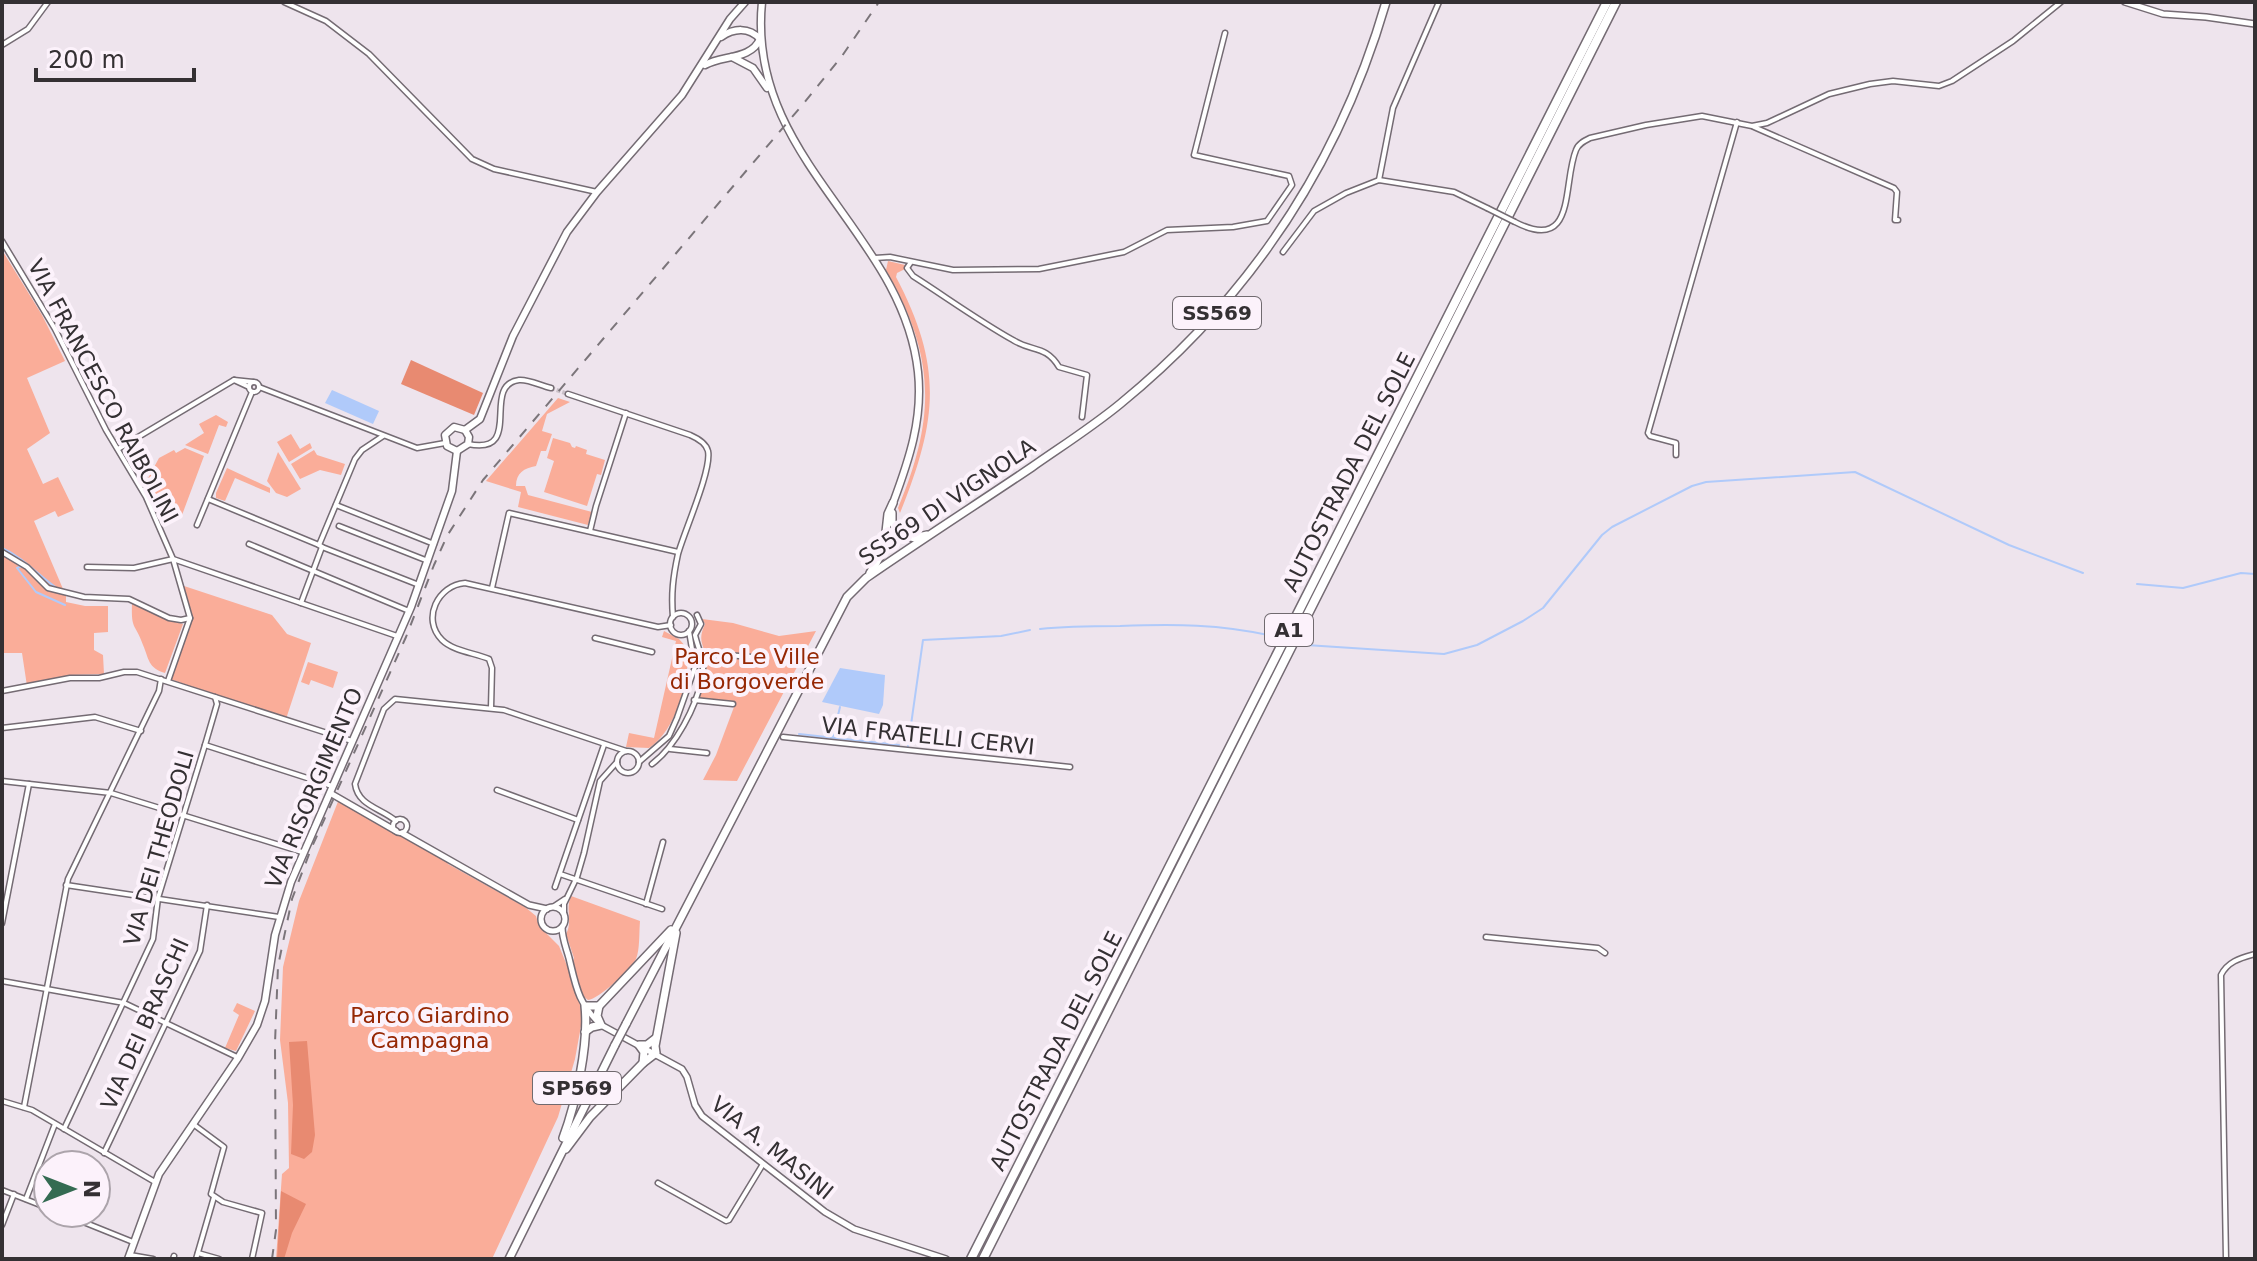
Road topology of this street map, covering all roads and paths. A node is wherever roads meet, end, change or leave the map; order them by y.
1 (48, 2) edge
2 (284, 2) edge
3 (745, 2) edge
4 (762, 2) edge
5 (1386, 2) edge
6 (1439, 2) edge
7 (1607, 2) edge
8 (1616, 2) edge
9 (2061, 2) edge
10 (2125, 2) edge
11 (2255, 24) edge
12 (1225, 33) dead end
13 (760, 39) junction
14 (717, 40) junction
15 (2, 45) edge
16 (732, 57) junction
17 (701, 67) junction
18 (773, 99) junction
19 (1737, 122) junction
20 (1752, 126) junction
21 (1379, 180) junction
22 (597, 192) junction
23 (1898, 220) dead end
24 (2, 241) edge
25 (1283, 252) dead end
26 (873, 259) junction
27 (911, 262) junction
28 (251, 387) junction
29 (551, 388) tunnel mouth
30 (568, 394) tunnel mouth
31 (626, 413) junction
32 (1082, 417) dead end
33 (465, 430) junction
34 (383, 436) junction
35 (445, 443) junction
36 (468, 444) junction
37 (118, 449) junction
38 (457, 451) junction
39 (1676, 455) dead end
40 (208, 499) junction
41 (893, 503) junction
42 (336, 505) junction
43 (197, 525) dead end
44 (339, 526) dead end
45 (590, 531) junction
46 (936, 531) junction
47 (249, 544) dead end
48 (434, 544) junction
49 (321, 546) junction
50 (2, 552) edge
51 (679, 552) junction
52 (173, 559) junction
53 (428, 561) junction
54 (87, 567) dead end
55 (313, 570) junction
56 (866, 578) junction
57 (419, 585) junction
58 (492, 588) junction
59 (301, 603) junction
60 (671, 603) junction
61 (409, 611) junction
62 (681, 613) junction
63 (697, 615) dead end
64 (673, 617) junction
65 (190, 618) junction
66 (671, 625) junction
67 (689, 631) junction
68 (679, 634) junction
69 (399, 637) junction
70 (595, 638) dead end
71 (691, 646) junction
72 (652, 652) dead end
73 (701, 653) junction
74 (752, 657) dead end
75 (161, 679) junction
76 (170, 681) junction
77 (2, 691) edge
78 (159, 691) junction
79 (215, 697) junction
80 (223, 700) junction
81 (694, 700) junction
82 (217, 704) junction
83 (733, 704) dead end
84 (491, 708) junction
85 (2, 728) edge
86 (141, 731) junction
87 (783, 737) dead end
88 (352, 741) junction
89 (205, 745) junction
90 (604, 745) junction
91 (613, 748) junction
92 (670, 749) junction
93 (626, 751) junction
94 (653, 751) junction
95 (634, 753) junction
96 (707, 753) dead end
97 (618, 759) junction
98 (639, 762) junction
99 (652, 764) dead end
100 (1070, 767) dead end
101 (608, 772) junction
102 (624, 772) junction
103 (2, 781) edge
104 (29, 784) junction
105 (330, 789) junction
106 (497, 790) dead end
107 (111, 793) junction
108 (184, 814) junction
109 (578, 820) junction
110 (396, 821) junction
111 (399, 832) junction
112 (663, 842) dead end
113 (302, 852) junction
114 (560, 874) junction
115 (576, 880) junction
116 (66, 885) junction
117 (555, 887) dead end
118 (566, 897) junction
119 (158, 898) junction
120 (646, 904) junction
121 (207, 905) junction
122 (529, 905) junction
123 (550, 908) junction
124 (662, 909) dead end
125 (564, 914) junction
126 (279, 917) junction
127 (680, 919) junction
128 (541, 921) junction
129 (2, 923) edge
130 (562, 927) junction
131 (550, 931) junction
132 (1486, 937) dead end
133 (565, 947) junction
134 (1605, 953) dead end
135 (2255, 954) edge
136 (2, 981) edge
137 (46, 988) junction
138 (124, 1003) junction
139 (585, 1006) junction
140 (599, 1006) junction
141 (165, 1023) junction
142 (601, 1025) junction
143 (585, 1032) junction
144 (656, 1038) junction
145 (639, 1045) junction
146 (656, 1053) junction
147 (238, 1058) junction
148 (643, 1063) junction
149 (2, 1101) edge
150 (24, 1107) junction
151 (55, 1124) junction
152 (193, 1124) junction
153 (64, 1129) junction
154 (97, 1149) edge
155 (106, 1149) edge
156 (112, 1158) edge
157 (763, 1164) junction
158 (553, 1166) junction
159 (155, 1182) junction
160 (658, 1183) dead end
161 (2, 1190) edge
162 (14, 1194) junction
163 (214, 1197) junction
164 (26, 1199) junction
165 (32, 1201) edge
166 (2, 1225) edge
167 (101, 1229) edge
168 (133, 1242) junction
169 (197, 1256) edge
170 (129, 1257) edge
171 (153, 1259) edge
172 (219, 1259) edge
173 (252, 1259) edge
174 (509, 1259) edge
175 (946, 1259) edge
176 (971, 1259) edge
177 (983, 1259) edge
178 (2226, 1259) edge

1 - 15 street
2 - 22 street
3 - 14 main road
4 - 13 main road
5 - 46 highway, SS569 DI VIGNOLA / SS569
6 - 21 street
7 - 176 highway, AUTOSTRADA DEL SOLE / A1
8 - 177 highway, AUTOSTRADA DEL SOLE / A1
9 - 20 street
10 - 11 street
12 - 27 street
13 - 14 main road
13 - 16 main road
13 - 18 main road
14 - 17 main road
16 - 17 main road
16 - 18 main road
17 - 22 main road
18 - 26 main road
19 - 20 street
19 - 21 street, bridge
19 - 39 street
20 - 23 street
21 - 25 street
22 - 33 main road
24 - 37 street, VIA FRANCESCO RAIBOLINI
26 - 27 street
26 - 41 main road
27 - 32 street
28 - 34 street
28 - 37 street
28 - 40 street
29 - 36 street
30 - 31 street
31 - 45 street
31 - 51 street
33 - 35 main road
33 - 36 main road
34 - 35 street
34 - 42 street
35 - 38 main road
36 - 38 main road
37 - 52 street, VIA FRANCESCO RAIBOLINI
38 - 48 main road, VIA RISORGIMENTO
40 - 43 street
40 - 49 street
41 - 46 highway
41 - 56 highway, SS569
42 - 48 street
42 - 49 street
44 - 53 street
45 - 51 street
45 - 58 street
46 - 56 highway, SS569 DI VIGNOLA / SS569
47 - 55 street
48 - 53 main road, VIA RISORGIMENTO
49 - 55 street
49 - 57 street
50 - 65 street
51 - 60 street
52 - 54 street
52 - 59 street
52 - 65 street, VIA FRANCESCO RAIBOLINI
53 - 57 main road, VIA RISORGIMENTO
55 - 59 street
55 - 61 street
56 - 127 highway, SS569 DI VIGNOLA / SS569
57 - 61 main road, VIA RISORGIMENTO
58 - 66 street
58 - 84 street
59 - 69 street
60 - 62 street
60 - 64 street
61 - 69 main road, VIA RISORGIMENTO
62 - 64 street
62 - 67 street
63 - 73 street
64 - 66 street
65 - 76 street
66 - 68 street
67 - 68 street
67 - 71 street
68 - 71 street
69 - 88 main road, VIA RISORGIMENTO
70 - 72 street
71 - 94 street
73 - 74 street
73 - 81 street
75 - 76 street
75 - 77 street
75 - 78 street
76 - 78 street
76 - 79 street
78 - 86 street
79 - 80 street
79 - 82 street
80 - 82 street
80 - 88 street
81 - 83 street
81 - 92 street
82 - 89 street, VIA DEI THEODOLI
84 - 90 street
84 - 110 street
85 - 86 street
86 - 107 street
87 - 100 street, VIA FRATELLI CERVI
88 - 105 main road, VIA RISORGIMENTO
89 - 105 street
89 - 108 street, VIA DEI THEODOLI
90 - 91 street
90 - 109 street
91 - 93 street
91 - 97 street
92 - 96 street
92 - 99 street
93 - 95 street
93 - 97 street
94 - 95 street
94 - 98 street
95 - 98 street
97 - 101 street
97 - 102 street
98 - 102 street
101 - 102 street
101 - 115 street
103 - 104 street
104 - 107 street
104 - 129 street
105 - 111 street, VIA A. MASINI
105 - 113 main road, VIA RISORGIMENTO
106 - 109 street
107 - 108 street
107 - 116 street
108 - 113 street
108 - 119 street, VIA DEI THEODOLI
109 - 114 street
110 - 111 street
110 - 111 street
111 - 122 street, VIA A. MASINI
112 - 120 street
113 - 126 main road, VIA RISORGIMENTO
114 - 115 street
114 - 117 street
115 - 118 street
115 - 120 street
116 - 119 street
116 - 137 street
118 - 123 street
118 - 125 street
119 - 121 street
119 - 138 street, VIA DEI THEODOLI
120 - 124 street
121 - 126 street
121 - 141 street, VIA DEI BRASCHI
122 - 123 street, VIA A. MASINI
122 - 128 street, VIA A. MASINI
123 - 125 street, VIA A. MASINI
123 - 128 street
125 - 130 street, VIA A. MASINI
126 - 147 main road, VIA RISORGIMENTO
127 - 140 highway
127 - 144 highway
127 - 158 highway, SS569 DI VIGNOLA / SS569, bridge
128 - 131 street, VIA A. MASINI
130 - 131 street
130 - 133 street, VIA A. MASINI
131 - 133 street, VIA A. MASINI
132 - 134 street
133 - 139 street, VIA A. MASINI
135 - 178 street
136 - 137 street
137 - 138 street
137 - 150 street
138 - 141 street
138 - 153 street, VIA DEI THEODOLI
139 - 140 highway
139 - 142 street, VIA A. MASINI
139 - 143 highway, SP569
140 - 142 highway
141 - 147 street
141 - 155 street, VIA DEI BRASCHI
142 - 143 highway
142 - 145 street, VIA A. MASINI
143 - 158 highway, SP569
144 - 145 highway, SP569
144 - 146 highway
145 - 146 street, VIA A. MASINI
145 - 148 highway, SP569
146 - 148 highway, SP569
146 - 157 street, VIA A. MASINI
147 - 152 main road, VIA RISORGIMENTO
148 - 158 highway, SP569
149 - 150 street
150 - 151 street
151 - 153 street
151 - 164 street
152 - 159 main road, VIA RISORGIMENTO
152 - 163 street
153 - 154 street
156 - 159 street
157 - 160 street
157 - 175 street, VIA A. MASINI
158 - 174 highway, SS569 DI VIGNOLA / SS569
159 - 168 main road, VIA RISORGIMENTO
161 - 162 street
162 - 164 street
162 - 166 street
163 - 169 street
163 - 173 street
164 - 165 street
167 - 168 street
168 - 170 main road, VIA RISORGIMENTO
169 - 172 street
170 - 171 street

